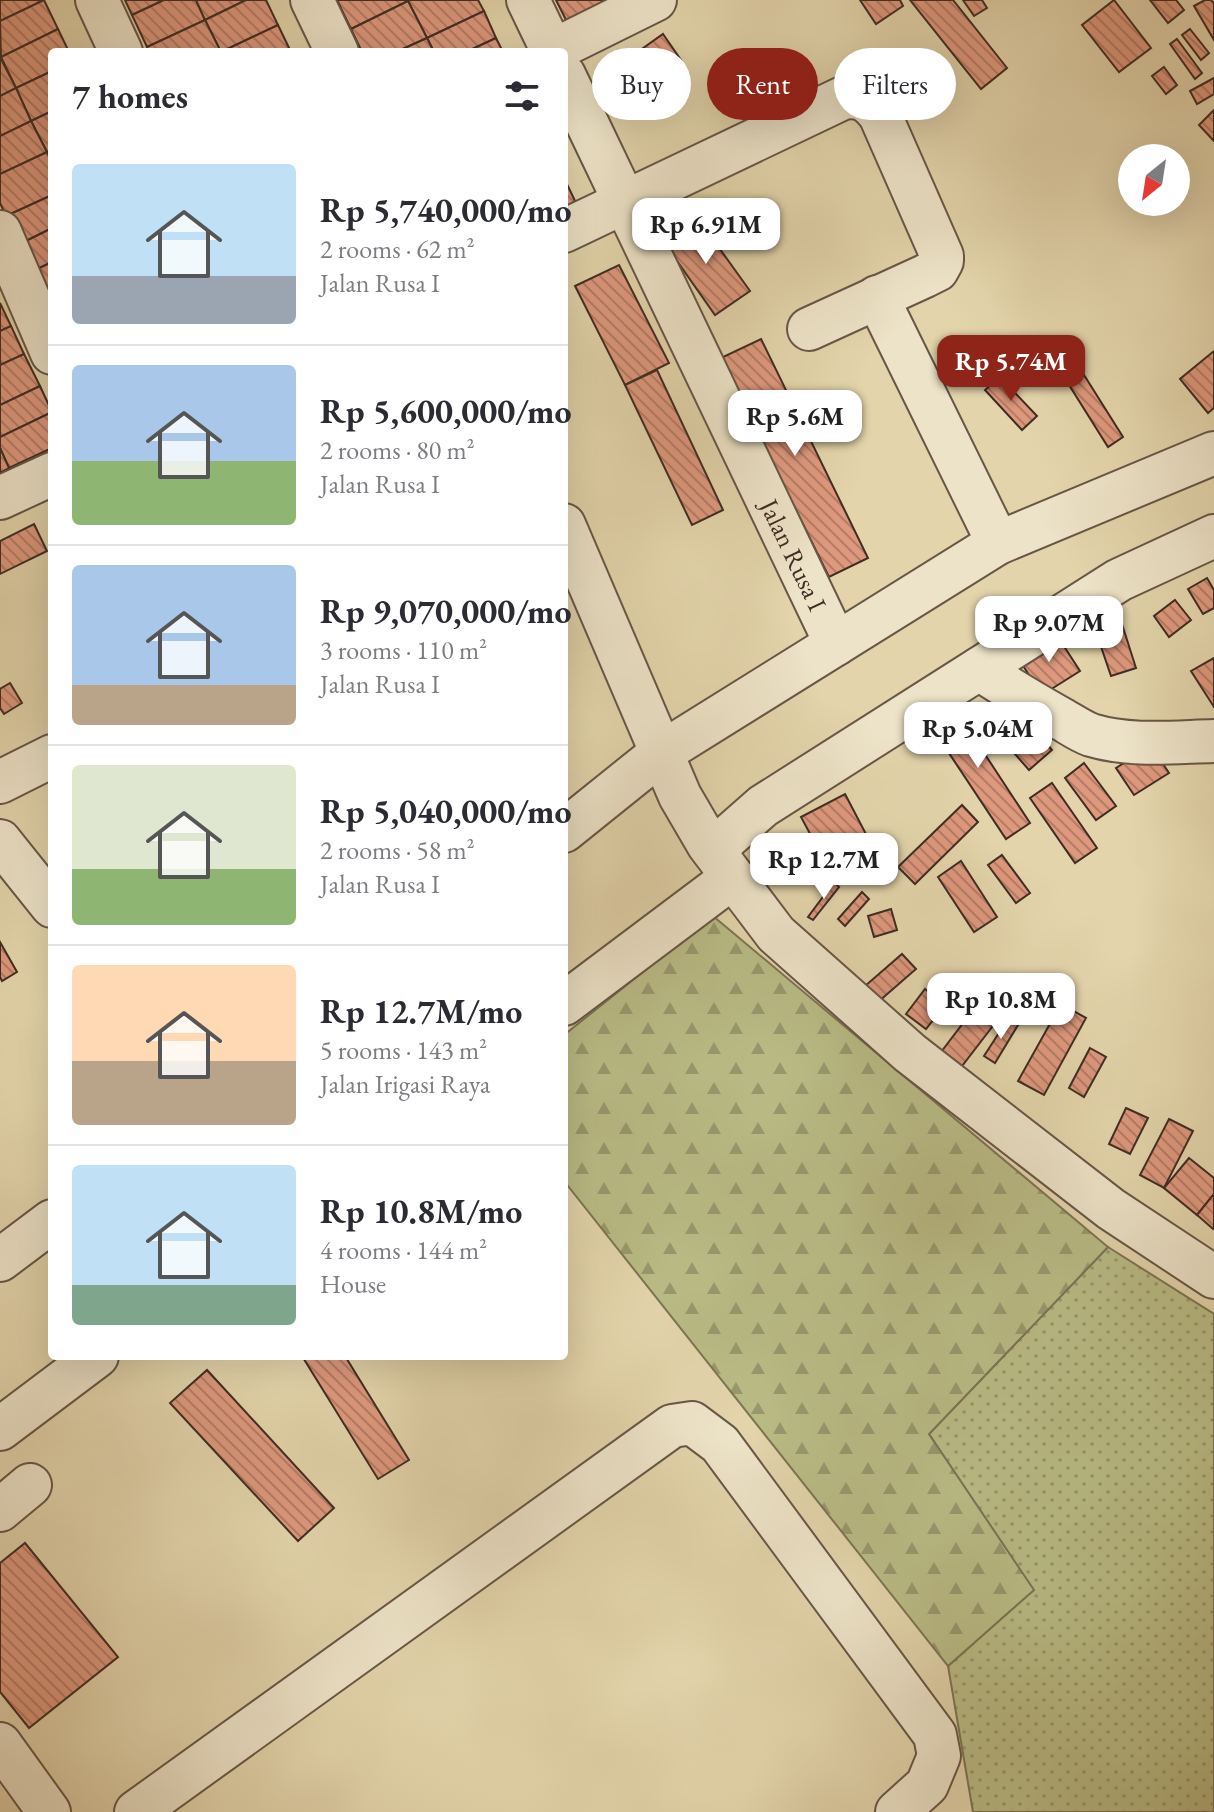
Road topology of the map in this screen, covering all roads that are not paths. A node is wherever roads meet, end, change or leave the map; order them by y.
1 (97, 0) edge
2 (312, 0) edge
3 (528, 0) edge
4 (655, 0) edge
5 (119, 48) edge
6 (335, 48) edge
7 (551, 48) edge
8 (561, 48) edge
9 (568, 83) edge
10 (625, 202) junction
11 (568, 229) edge
12 (0, 232) edge
13 (877, 297) junction
14 (809, 329) dead end
15 (48, 344) edge
16 (1214, 453) edge
17 (48, 476) edge
18 (0, 498) edge
19 (568, 534) edge
20 (1214, 536) edge
21 (998, 543) junction
22 (836, 644) junction
23 (979, 669) junction
24 (1214, 741) edge
25 (661, 753) junction
26 (48, 758) edge
27 (0, 782) edge
28 (568, 828) edge
29 (0, 841) edge
30 (718, 857) junction
31 (48, 901) edge
32 (568, 1000) edge
33 (48, 1224) edge
34 (0, 1260) edge
35 (1214, 1277) edge
36 (92, 1360) edge
37 (0, 1429) edge
38 (0, 1744) edge
39 (49, 1812) edge
40 (136, 1812) edge
41 (897, 1812) edge

1 - 5 street
2 - 6 street
3 - 7 street
4 - 8 street
9 - 10 street, Jalan Rusa I
10 - 11 street
10 - 13 street
10 - 22 street, Jalan Rusa I
12 - 15 street
13 - 14 street
13 - 21 street
16 - 21 street
17 - 18 street
19 - 25 street
20 - 23 street
21 - 22 street
22 - 25 street
23 - 24 street
23 - 30 street
25 - 28 street
25 - 30 street
26 - 27 street
29 - 31 street
30 - 32 street
30 - 35 street
33 - 34 street
36 - 37 street
38 - 39 street
40 - 41 street

